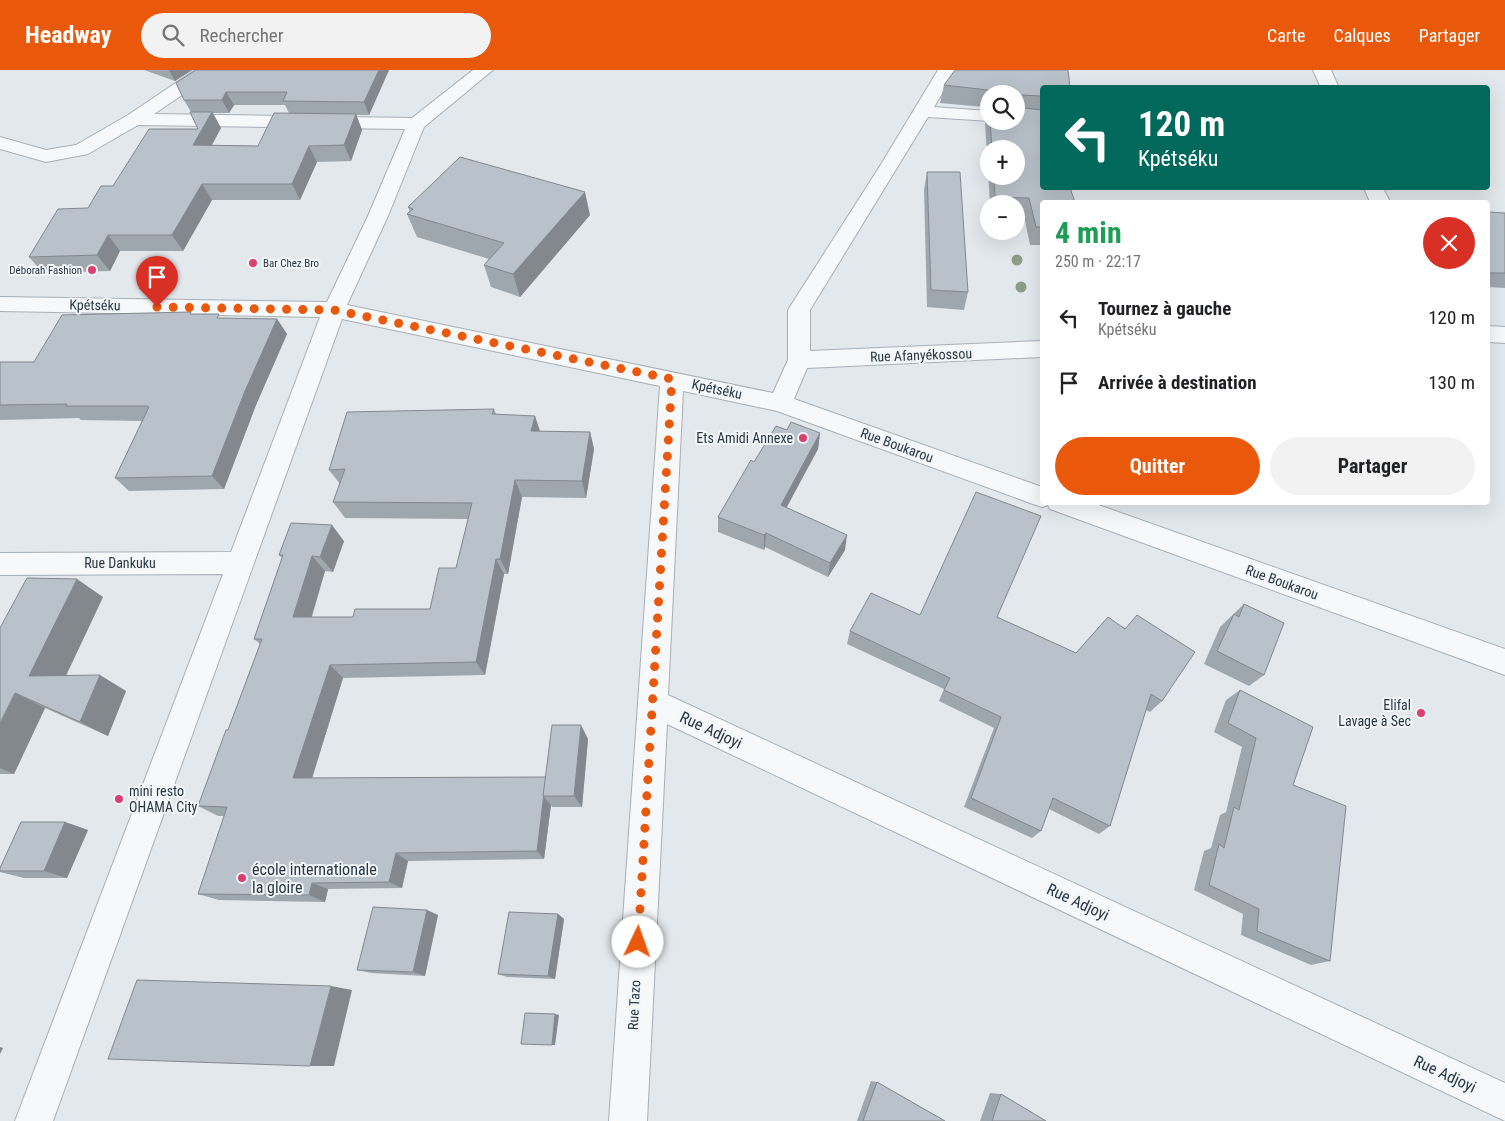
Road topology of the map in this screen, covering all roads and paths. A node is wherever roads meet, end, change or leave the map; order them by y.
1 (208, 70) edge
2 (484, 70) edge
3 (947, 70) edge
4 (1322, 70) edge
5 (1329, 85) edge
6 (922, 111) junction
7 (980, 115) edge
8 (134, 120) junction
9 (416, 124) junction
10 (0, 143) edge
11 (0, 304) edge
12 (334, 310) junction
13 (1490, 334) edge
14 (1505, 335) edge
15 (1040, 350) edge
16 (799, 360) junction
17 (672, 379) junction
18 (780, 403) junction
19 (1040, 496) edge
20 (1067, 505) edge
21 (239, 563) junction
22 (0, 564) edge
23 (1505, 662) edge
24 (652, 702) junction
25 (1505, 1102) edge
26 (34, 1121) edge
27 (628, 1121) edge

1 - 8 street
2 - 9 street
3 - 6 street
4 - 5 street
6 - 7 street
6 - 16 street
8 - 9 street
8 - 10 street
9 - 12 street
11 - 12 street, Kpétséku
12 - 17 street, Kpétséku
12 - 21 street
13 - 14 street
15 - 16 street, Rue Afanyékossou
16 - 18 street
17 - 18 street, Kpétséku
17 - 24 street, Rue Tazo
18 - 19 street, Rue Boukarou
20 - 23 street, Rue Boukarou
21 - 22 street, Rue Dankuku
21 - 26 street
24 - 25 street, Rue Adjoyi
24 - 27 street, Rue Tazo

